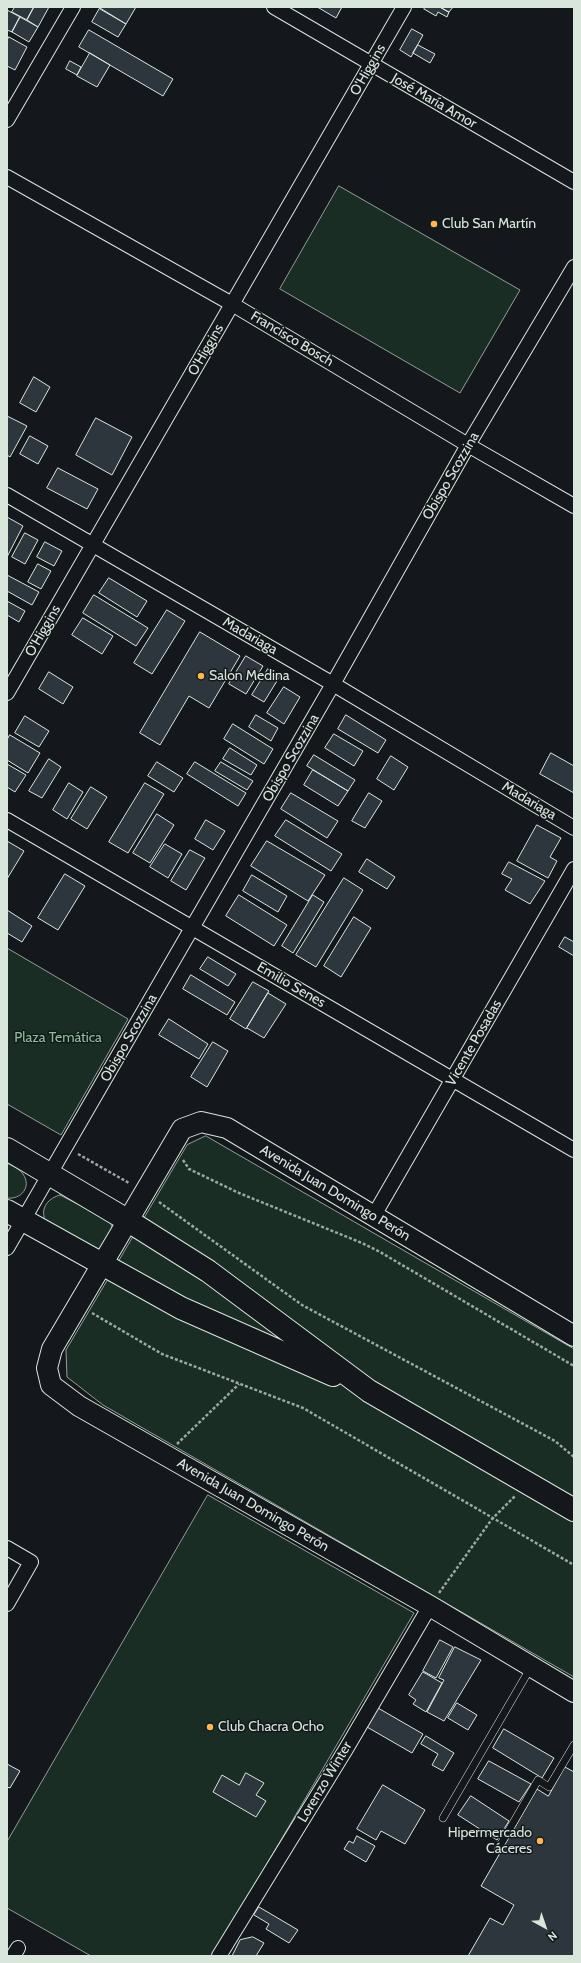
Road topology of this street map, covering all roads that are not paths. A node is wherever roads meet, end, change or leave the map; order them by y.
1 (73, 7) edge
2 (274, 7) edge
3 (404, 7) edge
4 (371, 64) junction
5 (7, 120) edge
6 (7, 177) edge
7 (574, 182) edge
8 (574, 267) edge
9 (232, 304) junction
10 (468, 445) junction
11 (7, 495) edge
12 (574, 506) edge
13 (93, 545) junction
14 (333, 684) junction
15 (7, 693) edge
16 (7, 820) edge
17 (574, 828) edge
18 (574, 869) edge
19 (193, 928) junction
20 (453, 1079) junction
21 (7, 1149) edge
22 (574, 1150) edge
23 (50, 1174) junction
24 (15, 1216) edge
25 (373, 1217) junction
26 (127, 1220) junction
27 (7, 1248) edge
28 (102, 1264) junction
29 (574, 1336) edge
30 (369, 1391) junction
31 (574, 1510) edge
32 (7, 1548) edge
33 (7, 1604) edge
34 (430, 1606) junction
35 (531, 1667) junction
36 (574, 1692) edge
37 (574, 1744) edge
38 (443, 1818) dead end
39 (498, 1850) dead end
40 (218, 1956) edge

1 - 5 street
2 - 4 street, José María Amor
3 - 4 street, O'Higgins
4 - 7 street, José María Amor
4 - 9 street, O'Higgins
6 - 9 street, Francisco Bosch
8 - 10 street, Obispo Scozzina
9 - 10 street, Francisco Bosch
9 - 13 street, O'Higgins
10 - 12 street, Francisco Bosch
10 - 14 street, Obispo Scozzina
11 - 13 street, Madariaga
13 - 14 street, Madariaga
13 - 15 street, O'Higgins
14 - 17 street, Madariaga
14 - 19 street, Obispo Scozzina
16 - 19 street, Emilio Senes
18 - 20 street, Vicente Posadas
19 - 20 street, Emilio Senes
19 - 23 street, Obispo Scozzina
20 - 22 street, Emilio Senes
20 - 25 street, Vicente Posadas
21 - 23 main road
23 - 24 street, Obispo Scozzina
23 - 26 main road
24 - 27 street, Obispo Scozzina
24 - 28 main road
25 - 26 main road, Avenida Juan Domingo Perón
25 - 29 main road, Avenida Juan Domingo Perón
26 - 28 main road, Avenida Juan Domingo Perón
26 - 30 main road
28 - 30 main road
28 - 34 main road, Avenida Juan Domingo Perón
30 - 31 main road
32 - 33 street
34 - 35 main road, Avenida Juan Domingo Perón
34 - 40 street, Lorenzo Winter
35 - 36 main road, Avenida Juan Domingo Perón
35 - 38 lane
37 - 39 lane

